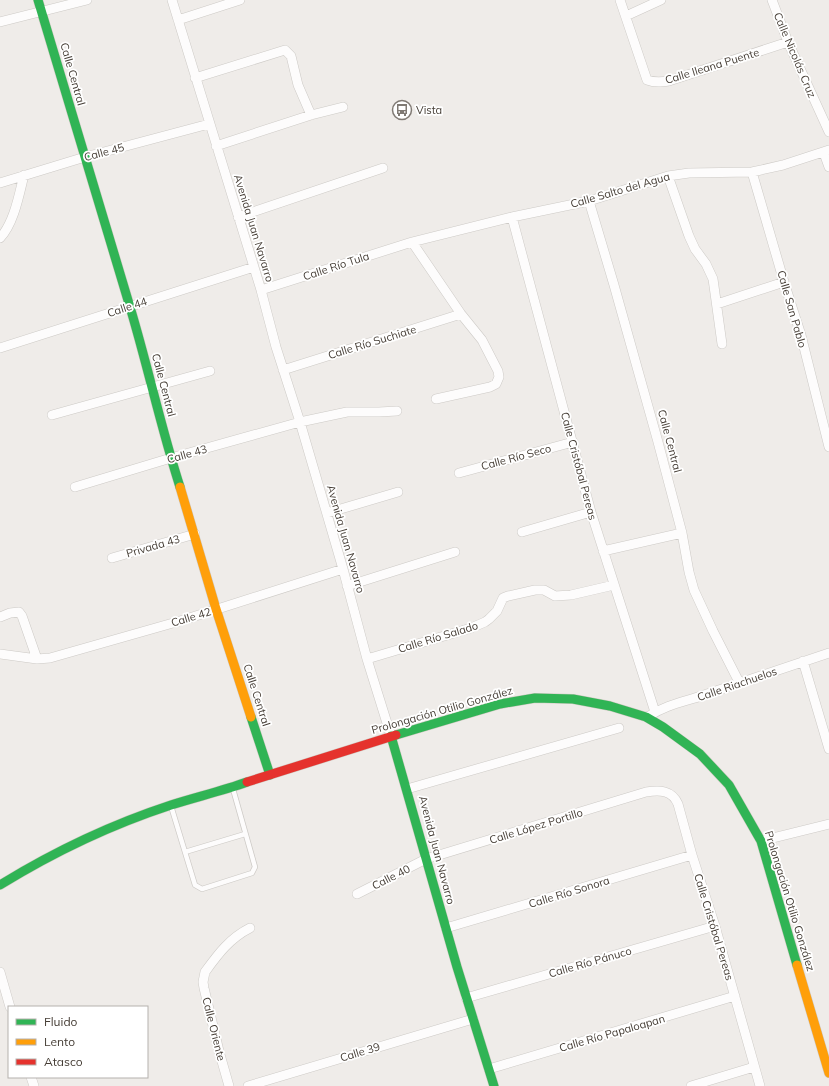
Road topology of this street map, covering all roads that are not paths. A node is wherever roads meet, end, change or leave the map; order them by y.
1 (38, 0) edge
2 (86, 0) edge
3 (172, 0) edge
4 (240, 0) edge
5 (620, 0) edge
6 (661, 0) edge
7 (772, 0) edge
8 (42, 11) junction
9 (626, 16) junction
10 (178, 20) junction
11 (0, 22) edge
12 (788, 42) junction
13 (196, 78) junction
14 (343, 107) dead end
15 (311, 115) junction
16 (210, 124) junction
17 (829, 132) edge
18 (216, 146) junction
19 (826, 152) edge
20 (85, 157) junction
21 (829, 167) edge
22 (383, 168) dead end
23 (752, 172) junction
24 (24, 175) junction
25 (668, 176) junction
26 (0, 183) edge
27 (589, 201) junction
28 (238, 217) junction
29 (512, 217) junction
30 (0, 238) edge
31 (412, 242) junction
32 (254, 267) junction
33 (784, 282) junction
34 (261, 290) junction
35 (717, 304) junction
36 (130, 306) junction
37 (461, 314) junction
38 (722, 344) dead end
39 (0, 348) edge
40 (283, 370) junction
41 (210, 371) dead end
42 (153, 387) junction
43 (436, 399) dead end
44 (398, 411) dead end
45 (52, 415) dead end
46 (300, 422) junction
47 (572, 442) junction
48 (829, 448) edge
49 (171, 458) junction
50 (459, 473) dead end
51 (75, 487) dead end
52 (398, 492) dead end
53 (591, 512) junction
54 (327, 513) junction
55 (522, 532) dead end
56 (682, 533) junction
57 (195, 534) junction
58 (603, 550) junction
59 (455, 552) dead end
60 (112, 558) dead end
61 (343, 569) junction
62 (614, 585) junction
63 (347, 586) junction
64 (216, 609) junction
65 (0, 617) edge
66 (829, 653) edge
67 (0, 654) edge
68 (37, 659) junction
69 (367, 659) junction
70 (803, 661) junction
71 (739, 682) junction
72 (654, 712) junction
73 (646, 718) junction
74 (619, 728) dead end
75 (391, 736) junction
76 (829, 749) edge
77 (270, 775) junction
78 (233, 787) junction
79 (407, 789) junction
80 (646, 792) joint
81 (171, 806) junction
82 (829, 824) edge
83 (245, 834) junction
84 (761, 841) junction
85 (185, 852) junction
86 (692, 855) junction
87 (426, 859) junction
88 (0, 885) edge
89 (357, 894) dead end
90 (715, 926) junction
91 (250, 928) dead end
92 (446, 928) junction
93 (0, 972) edge
94 (735, 996) junction
95 (466, 998) junction
96 (10, 1006) edge
97 (472, 1019) junction
98 (754, 1067) junction
99 (489, 1069) junction
100 (829, 1073) edge
101 (229, 1086) edge
102 (248, 1086) edge
103 (494, 1086) edge
104 (691, 1086) edge
105 (760, 1086) edge

1 - 8 main road, Calle Central
2 - 8 street
3 - 10 street, Avenida Juan Navarro
4 - 10 street
5 - 9 street, Calle Ileana Puente
6 - 9 street
7 - 12 street, Calle Nicolás Cruz
8 - 11 street
8 - 20 main road, Calle Central
9 - 12 street, Calle Ileana Puente
10 - 13 street, Avenida Juan Navarro
12 - 17 street, Calle Nicolás Cruz
13 - 15 street
13 - 16 street, Avenida Juan Navarro
14 - 15 street
15 - 18 street
16 - 18 street, Avenida Juan Navarro
16 - 20 street, Calle 45
18 - 28 street, Avenida Juan Navarro
19 - 21 street
19 - 23 street, Calle Salto del Agua
20 - 24 street, Calle 45
20 - 36 main road, Calle Central
22 - 28 street
23 - 25 street, Calle Salto del Agua
23 - 33 street, Calle San Pablo
24 - 26 street, Calle 45
24 - 30 street
25 - 27 street, Calle Salto del Agua
25 - 35 street
27 - 29 street, Calle Salto del Agua
27 - 56 street, Calle Central
28 - 32 street, Avenida Juan Navarro
29 - 31 street, Calle Salto del Agua
29 - 47 street, Calle Cristóbal Pereas
31 - 34 street, Calle Río Tula
31 - 37 street
32 - 34 street, Avenida Juan Navarro
32 - 36 street, Calle 44
33 - 35 street
33 - 48 street, Calle San Pablo
34 - 40 street, Avenida Juan Navarro
35 - 38 street
36 - 39 street, Calle 44
36 - 42 main road, Calle Central
37 - 40 street, Calle Río Suchiate
37 - 43 street
40 - 46 street, Avenida Juan Navarro
41 - 42 street
42 - 45 street
42 - 49 main road, Calle Central
44 - 46 street, Calle 43
46 - 49 street, Calle 43
46 - 54 street, Avenida Juan Navarro
47 - 50 street, Calle Río Seco
47 - 53 street, Calle Cristóbal Pereas
49 - 51 street, Calle 43
49 - 57 main road, Calle Central
52 - 54 street
53 - 55 street
53 - 58 street, Calle Cristóbal Pereas
54 - 61 street, Avenida Juan Navarro
56 - 58 street
56 - 71 street, Calle Central
57 - 60 street, Privada 43
57 - 64 main road, Calle Central
58 - 62 street, Calle Cristóbal Pereas
59 - 63 street
61 - 63 street, Avenida Juan Navarro
61 - 64 street, Calle 42
62 - 69 street, Calle Río Salado
62 - 72 street, Calle Cristóbal Pereas
63 - 69 street, Avenida Juan Navarro
64 - 68 street, Calle 42
64 - 77 main road, Calle Central
65 - 68 street
66 - 70 street, Calle Riachuelos
67 - 68 street, Calle 42
69 - 75 street, Avenida Juan Navarro
70 - 71 street, Calle Riachuelos
70 - 76 street
71 - 72 street, Calle Riachuelos
72 - 73 street, Calle Riachuelos
73 - 75 main road, Prolongación Otilio González
73 - 84 main road, Prolongación Otilio González
74 - 79 street
75 - 77 main road, Prolongación Otilio González
75 - 79 main road, Avenida Juan Navarro
77 - 78 main road, Prolongación Otilio González
78 - 81 main road, Prolongación Otilio González
78 - 83 lane
79 - 87 main road, Avenida Juan Navarro
80 - 86 street, Calle Cristóbal Pereas
80 - 87 street, Calle López Portillo
81 - 85 lane
81 - 88 main road, Prolongación Otilio González
82 - 84 street
83 - 85 lane
83 - 85 lane
84 - 100 main road, Prolongación Otilio González
86 - 90 street, Calle Cristóbal Pereas
86 - 92 street, Calle Río Sonora
87 - 89 street, Calle 40
87 - 92 main road, Avenida Juan Navarro
90 - 94 street, Calle Cristóbal Pereas
90 - 95 street, Calle Río Pánuco
91 - 101 street, Calle Oriente
92 - 95 main road, Avenida Juan Navarro
93 - 96 street
94 - 98 street, Calle Cristóbal Pereas
94 - 99 street, Calle Río Papaloapan
95 - 97 main road, Avenida Juan Navarro
97 - 99 main road, Avenida Juan Navarro
97 - 102 street, Calle 39
98 - 104 street
98 - 105 street, Calle Cristóbal Pereas
99 - 103 main road, Avenida Juan Navarro

